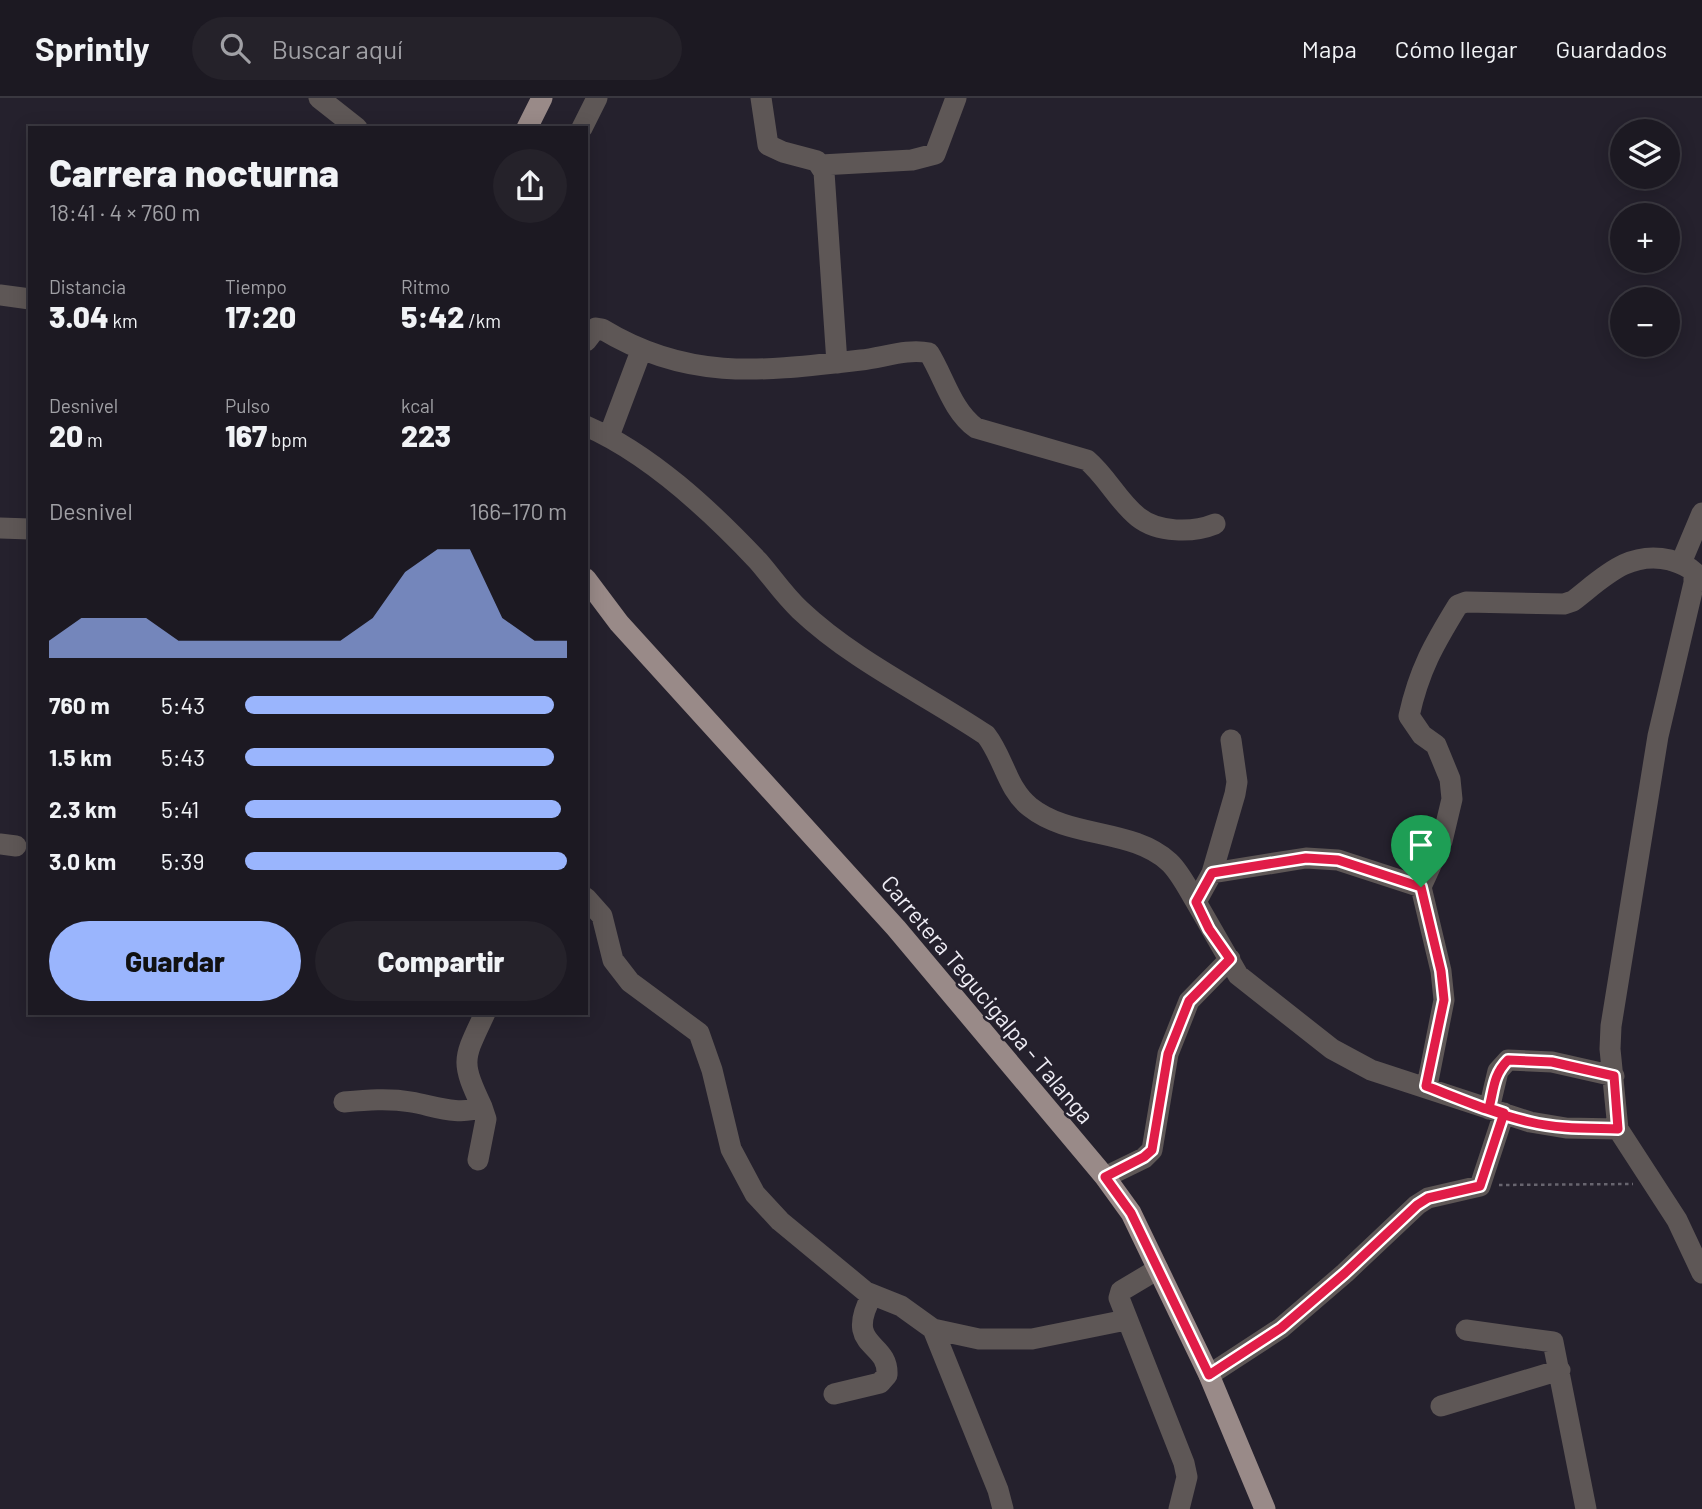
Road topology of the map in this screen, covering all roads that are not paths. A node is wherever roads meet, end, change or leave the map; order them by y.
1 (318, 98) edge
2 (542, 98) edge
3 (597, 98) edge
4 (761, 98) edge
5 (956, 98) edge
6 (354, 126) edge
7 (528, 126) edge
8 (583, 126) edge
9 (821, 165) junction
10 (0, 295) edge
11 (28, 299) edge
12 (588, 338) edge
13 (641, 351) junction
14 (837, 363) junction
15 (588, 427) edge
16 (610, 436) junction
17 (1702, 513) edge
18 (1215, 524) dead end
19 (0, 528) edge
20 (28, 529) edge
21 (1681, 563) junction
22 (588, 582) edge
23 (1698, 582) edge
24 (1231, 740) dead end
25 (1212, 873) junction
26 (1421, 887) junction
27 (588, 900) edge
28 (1196, 902) junction
29 (1230, 959) junction
30 (484, 1015) edge
31 (1614, 1076) junction
32 (1426, 1086) junction
33 (344, 1102) dead end
34 (482, 1107) junction
35 (1496, 1111) junction
36 (1618, 1129) junction
37 (478, 1160) dead end
38 (1105, 1177) junction
39 (1158, 1269) junction
40 (1702, 1273) edge
41 (872, 1295) junction
42 (1126, 1320) junction
43 (933, 1329) junction
44 (1466, 1330) dead end
45 (1560, 1370) junction
46 (1209, 1375) junction
47 (834, 1394) dead end
48 (1441, 1406) dead end
49 (999, 1508) edge
50 (1179, 1509) edge
51 (1265, 1509) edge
52 (1586, 1509) edge

1 - 6 street
2 - 7 main road
3 - 8 street
4 - 9 street
5 - 9 street
9 - 14 street
10 - 11 street
12 - 13 street
13 - 14 street
13 - 16 street
14 - 18 street
15 - 16 street
16 - 28 street
17 - 21 street
19 - 20 street
21 - 23 street
21 - 26 street
22 - 38 main road, Carretera Tegucigalpa - Talanga
23 - 31 street
24 - 25 street
25 - 26 street
25 - 28 street
26 - 32 street
27 - 41 street
28 - 29 street
29 - 32 street
29 - 38 street
30 - 34 street
31 - 35 street
31 - 36 street
32 - 35 street
33 - 34 street
34 - 37 street
35 - 36 street
35 - 46 street
36 - 40 street
38 - 39 main road, Carretera Tegucigalpa - Talanga
39 - 42 street
39 - 46 main road, Carretera Tegucigalpa - Talanga
41 - 43 street
41 - 47 street
42 - 43 street
42 - 50 street
43 - 49 street
44 - 45 street
45 - 48 street
45 - 52 street
46 - 51 main road, Carretera Tegucigalpa - Talanga

